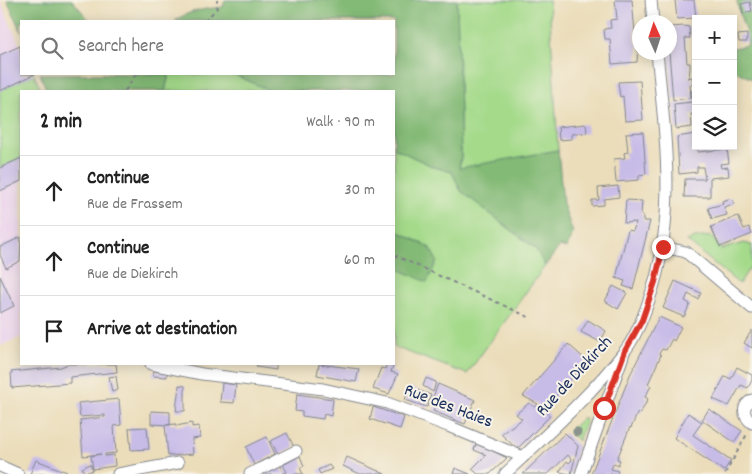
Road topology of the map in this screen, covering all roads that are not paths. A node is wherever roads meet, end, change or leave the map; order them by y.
1 (651, 0) edge
2 (653, 15) edge
3 (657, 60) edge
4 (663, 247) junction
5 (752, 308) edge
6 (625, 351) junction
7 (156, 365) edge
8 (586, 394) junction
9 (752, 400) edge
10 (604, 408) junction
11 (750, 428) edge
12 (296, 451) dead end
13 (523, 457) junction
14 (178, 463) dead end
15 (0, 466) edge
16 (18, 474) edge
17 (118, 474) edge
18 (250, 474) edge
19 (505, 474) edge
20 (581, 474) edge

1 - 2 street
3 - 4 street, Rue de Diekirch
4 - 5 street
4 - 6 street, Rue de Diekirch
6 - 8 street, Rue de Diekirch
6 - 10 street
7 - 13 street, Rue des Haies
8 - 10 street
8 - 13 street, Rue de Diekirch
9 - 11 street
10 - 20 street
12 - 18 street
13 - 19 street, Rue de Diekirch
14 - 17 street
15 - 16 street

